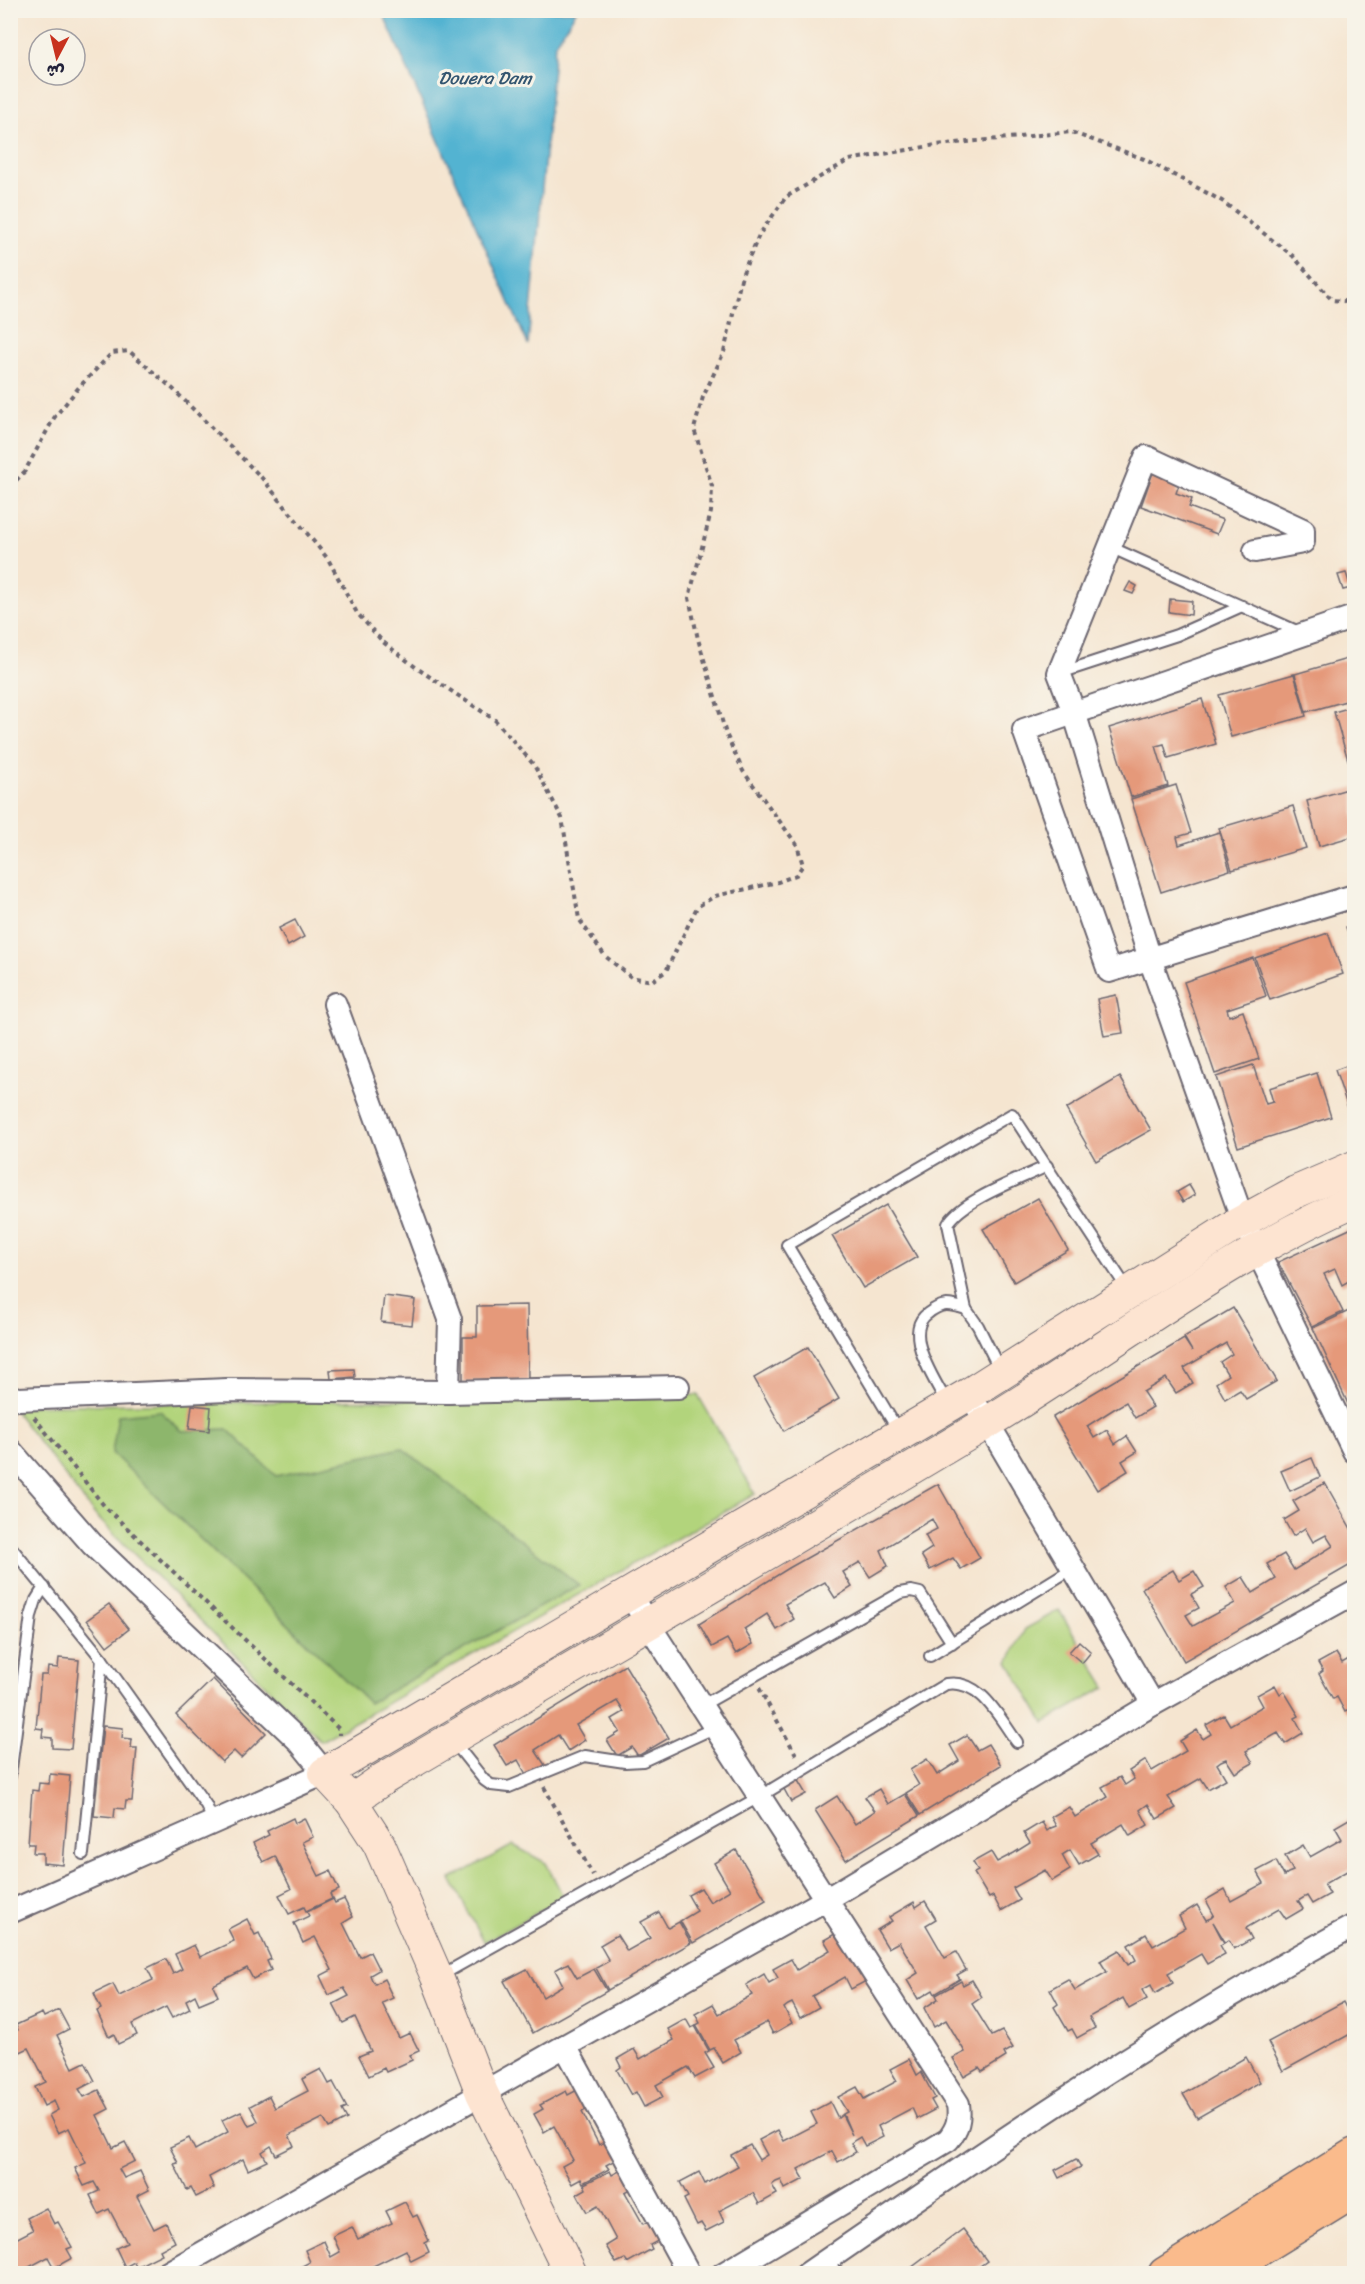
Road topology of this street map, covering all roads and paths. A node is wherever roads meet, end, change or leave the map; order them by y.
1 (1354, 302) edge
2 (10, 487) edge
3 (1110, 547) junction
4 (1255, 551) dead end
5 (1242, 606) junction
6 (1354, 617) edge
7 (1304, 634) junction
8 (1059, 673) junction
9 (1074, 712) junction
10 (1354, 896) edge
11 (1150, 958) junction
12 (334, 1004) dead end
13 (1047, 1166) junction
14 (1354, 1167) edge
15 (1354, 1201) edge
16 (1243, 1221) junction
17 (1257, 1250) junction
18 (1130, 1292) junction
19 (966, 1309) junction
20 (1002, 1374) junction
21 (678, 1387) dead end
22 (448, 1392) junction
23 (15, 1398) edge
24 (959, 1400) junction
25 (987, 1422) junction
26 (1349, 1425) edge
27 (900, 1434) junction
28 (10, 1450) edge
29 (1354, 1451) edge
30 (10, 1546) edge
31 (1073, 1568) junction
32 (44, 1587) junction
33 (1354, 1593) edge
34 (630, 1594) junction
35 (647, 1623) junction
36 (952, 1643) junction
37 (930, 1656) dead end
38 (102, 1659) junction
39 (768, 1704) dead end
40 (1153, 1704) junction
41 (700, 1707) junction
42 (716, 1727) junction
43 (451, 1738) junction
44 (1017, 1742) dead end
45 (799, 1758) dead end
46 (332, 1769) junction
47 (10, 1776) edge
48 (538, 1776) junction
49 (759, 1797) junction
50 (351, 1801) junction
51 (214, 1823) junction
52 (83, 1854) dead end
53 (599, 1886) junction
54 (827, 1899) junction
55 (10, 1912) edge
56 (1354, 1926) edge
57 (437, 1977) junction
58 (565, 2046) junction
59 (482, 2093) junction
60 (1354, 2155) edge
61 (1354, 2191) edge
62 (166, 2274) edge
63 (571, 2274) edge
64 (689, 2274) edge
65 (723, 2274) edge
66 (807, 2274) edge
67 (1165, 2274) edge
68 (1219, 2274) edge

1 - 2 path
3 - 4 street
3 - 5 lane
3 - 8 street
5 - 7 lane
5 - 8 lane
6 - 7 street
7 - 9 street
8 - 9 street
9 - 11 street
9 - 11 street
10 - 11 street
11 - 16 street
12 - 22 street
13 - 18 lane
13 - 19 lane
13 - 27 lane
14 - 16 street
15 - 17 street
16 - 17 street
16 - 18 street
17 - 25 street
17 - 26 street
18 - 20 street
19 - 20 lane
19 - 24 lane
20 - 24 street
21 - 22 street
22 - 23 street
23 - 46 path
24 - 25 street
24 - 27 street
25 - 31 street
25 - 35 street
26 - 29 street
27 - 34 street
28 - 46 street
30 - 32 lane
31 - 36 lane
31 - 40 street
32 - 38 lane
32 - 47 lane
33 - 40 street
34 - 35 street
34 - 46 street
35 - 41 street
35 - 43 street
36 - 37 lane
36 - 41 lane
38 - 51 lane
38 - 52 lane
39 - 45 path
40 - 54 street
41 - 42 street
42 - 48 lane
42 - 49 street
43 - 48 lane
43 - 50 street
44 - 49 lane
46 - 50 street
46 - 51 street
48 - 53 path
49 - 53 lane
49 - 54 street
50 - 57 street
51 - 55 street
53 - 57 lane
54 - 58 street
54 - 65 street
56 - 66 street
57 - 59 street
58 - 59 street
58 - 64 street
59 - 62 street
59 - 63 street
60 - 67 main road
61 - 68 main road

